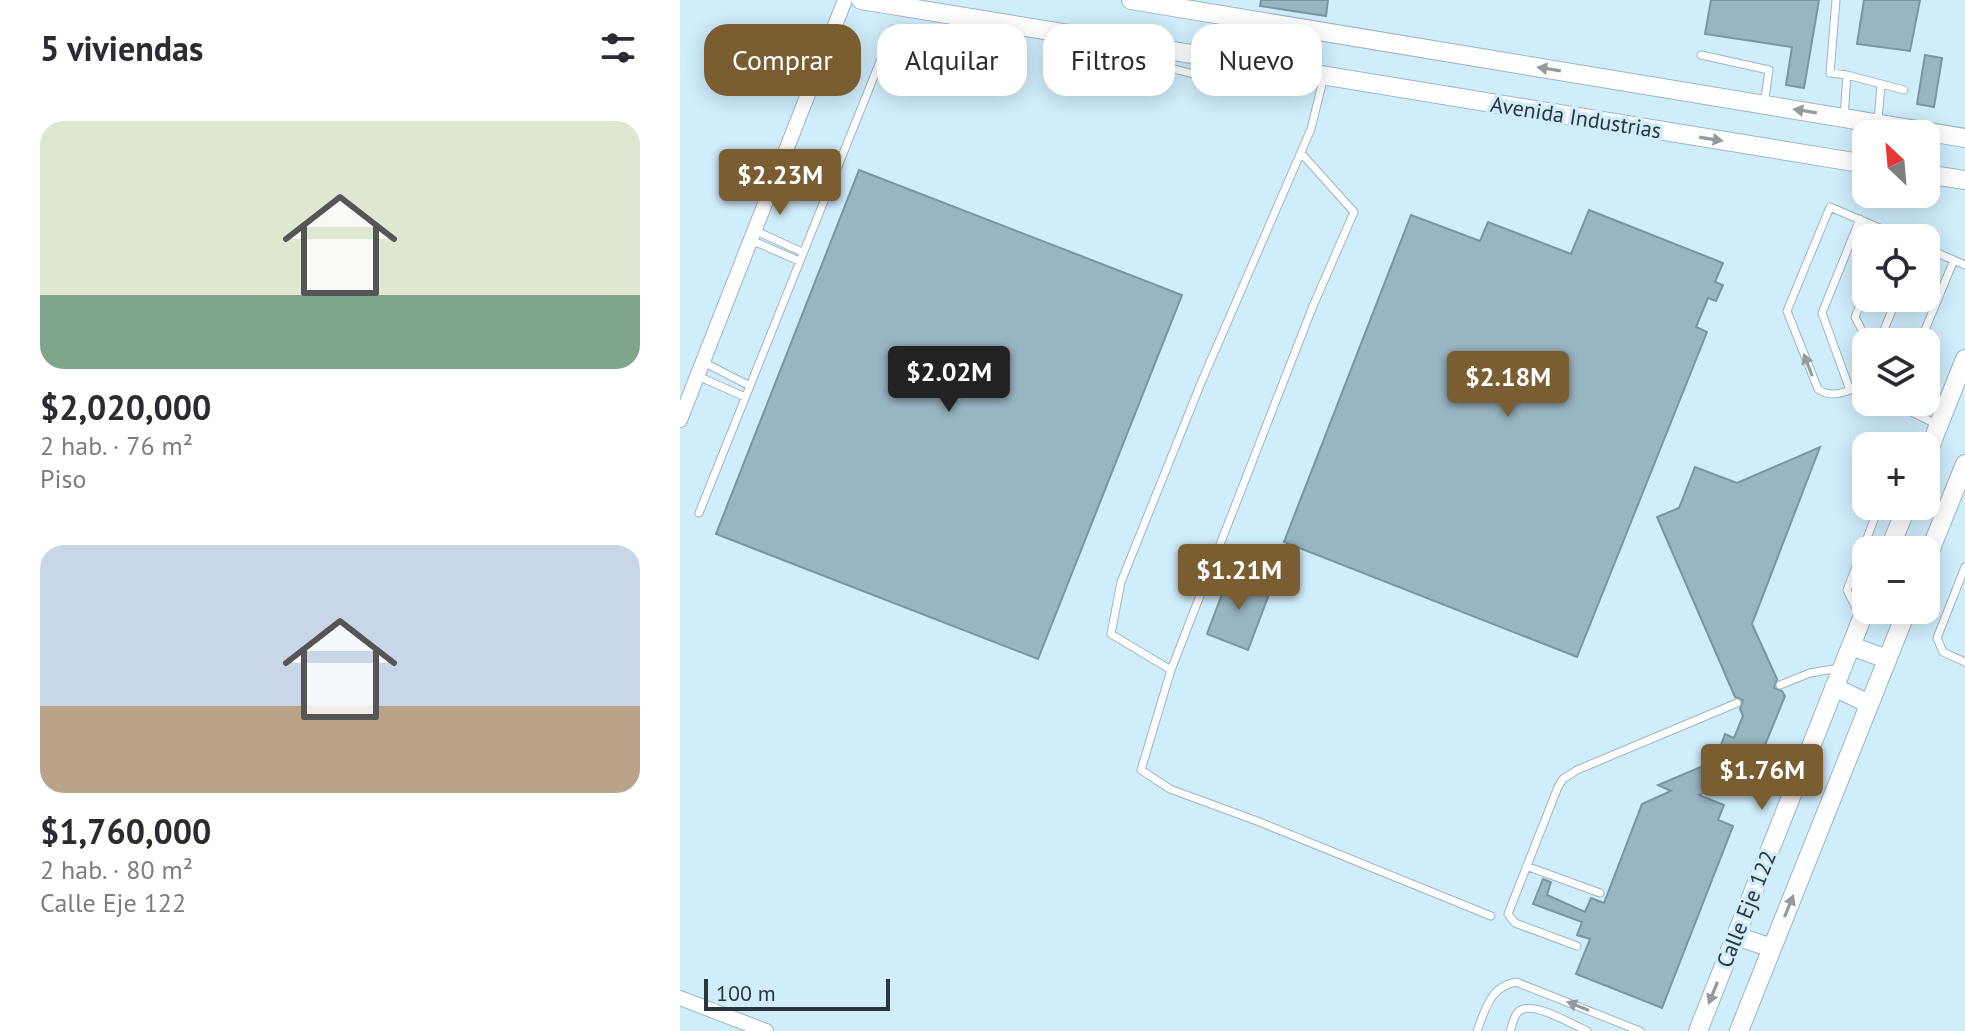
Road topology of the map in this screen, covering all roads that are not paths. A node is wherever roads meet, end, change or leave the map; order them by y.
1 (845, 0) edge
2 (861, 0) edge
3 (1131, 0) edge
4 (1836, 0) edge
5 (1701, 55) dead end
6 (877, 68) edge
7 (1847, 75) junction
8 (1324, 76) junction
9 (1881, 84) junction
10 (1904, 90) dead end
11 (1764, 105) junction
12 (1844, 118) junction
13 (1858, 120) edge
14 (1878, 120) edge
15 (1940, 134) edge
16 (1965, 138) edge
17 (1301, 153) junction
18 (1852, 162) edge
19 (1940, 176) edge
20 (1965, 180) edge
21 (1860, 219) junction
22 (1869, 224) edge
23 (753, 235) junction
24 (802, 252) junction
25 (1940, 254) edge
26 (1954, 260) junction
27 (799, 261) junction
28 (1965, 265) edge
29 (1926, 328) edge
30 (1965, 359) edge
31 (700, 369) junction
32 (750, 386) junction
33 (1850, 390) joint
34 (745, 397) junction
35 (1920, 416) edge
36 (680, 420) edge
37 (1939, 425) junction
38 (1936, 432) edge
39 (1965, 464) edge
40 (699, 513) dead end
41 (1936, 536) edge
42 (1965, 567) edge
43 (1852, 577) edge
44 (1852, 597) edge
45 (1860, 624) edge
46 (1901, 624) edge
47 (1851, 646) junction
48 (1887, 659) junction
49 (1965, 662) edge
50 (1842, 668) junction
51 (1171, 670) junction
52 (1780, 685) dead end
53 (1834, 687) junction
54 (1737, 703) dead end
55 (1869, 704) junction
56 (1526, 866) junction
57 (1600, 893) dead end
58 (1491, 916) dead end
59 (1736, 936) junction
60 (1577, 946) dead end
61 (1772, 948) junction
62 (680, 998) edge
63 (766, 1031) edge
64 (1477, 1031) edge
65 (1510, 1031) edge
66 (1587, 1031) edge
67 (1640, 1031) edge
68 (1698, 1031) edge
69 (1739, 1031) edge

1 - 23 street
2 - 8 main road, Avenida Industrias
11 -> 3 main road, Avenida Industrias
4 - 7 lane
5 - 11 lane
6 - 24 lane
7 - 9 lane
7 - 12 lane
8 - 17 lane
8 -> 18 main road, Avenida Industrias
9 - 10 lane
9 - 14 lane
12 -> 11 main road, Avenida Industrias
12 - 13 main road, Avenida Industrias
15 - 16 main road, Avenida Industrias
17 - 51 lane
17 - 51 lane
19 - 20 main road
21 - 22 lane
21 - 33 lane
33 -> 21 lane
23 - 24 lane
23 - 27 lane
23 - 31 street
24 - 27 lane
25 - 26 lane
26 - 28 lane
26 - 29 lane
27 - 32 lane
30 - 37 main road
31 - 32 lane
31 - 34 lane
31 - 36 street
32 - 34 lane
34 - 40 lane
35 - 37 lane
37 - 38 main road
39 - 41 main road
42 - 49 lane
43 - 44 lane
45 - 47 main road, Calle Eje 122
46 - 48 main road, Calle Eje 122
47 - 48 main road
47 - 50 main road, Calle Eje 122
48 - 55 main road, Calle Eje 122
50 - 52 lane
50 - 53 main road, Calle Eje 122
51 - 58 lane
53 - 55 main road
53 - 59 main road, Calle Eje 122
54 - 56 lane
61 -> 55 main road, Calle Eje 122
56 - 57 lane
56 - 60 lane
59 - 61 main road
59 -> 68 main road, Calle Eje 122
61 - 69 main road, Calle Eje 122
62 - 63 street
67 -> 64 lane
65 - 66 lane

